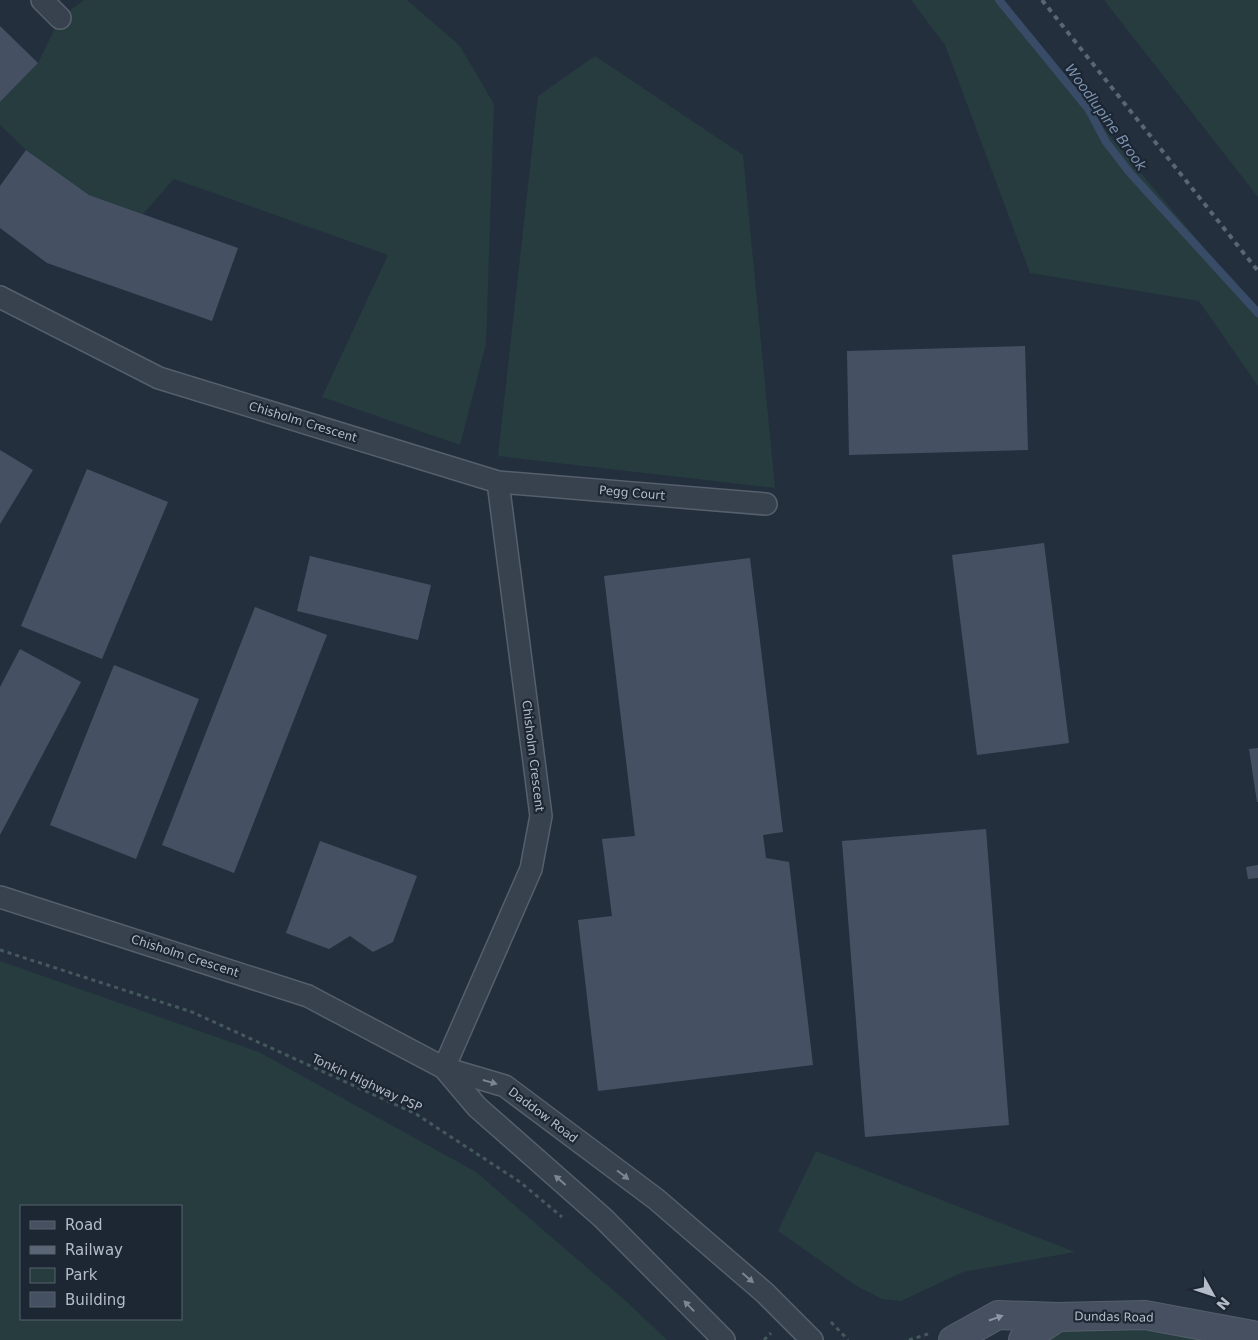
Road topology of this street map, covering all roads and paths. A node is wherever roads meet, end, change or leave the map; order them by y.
1 (42, 0) edge
2 (60, 18) dead end
3 (0, 297) edge
4 (498, 482) junction
5 (766, 504) dead end
6 (0, 896) edge
7 (0, 950) edge
8 (444, 1068) junction
9 (564, 1219) dead end
10 (1058, 1317) junction
11 (943, 1336) edge
12 (1258, 1336) edge
13 (724, 1340) edge
14 (812, 1340) edge
15 (910, 1340) edge
16 (1023, 1340) edge

1 - 2 street
3 - 4 street, Chisholm Crescent
4 - 5 street, Pegg Court
4 - 8 street, Chisholm Crescent
6 - 8 street, Chisholm Crescent
7 - 9 path, Tonkin Highway PSP
13 -> 8 street
8 -> 14 street, Daddow Road
11 -> 10 main road, Dundas Road
10 - 12 main road, Dundas Road
10 - 16 main road, Dundas Road
11 - 15 path

